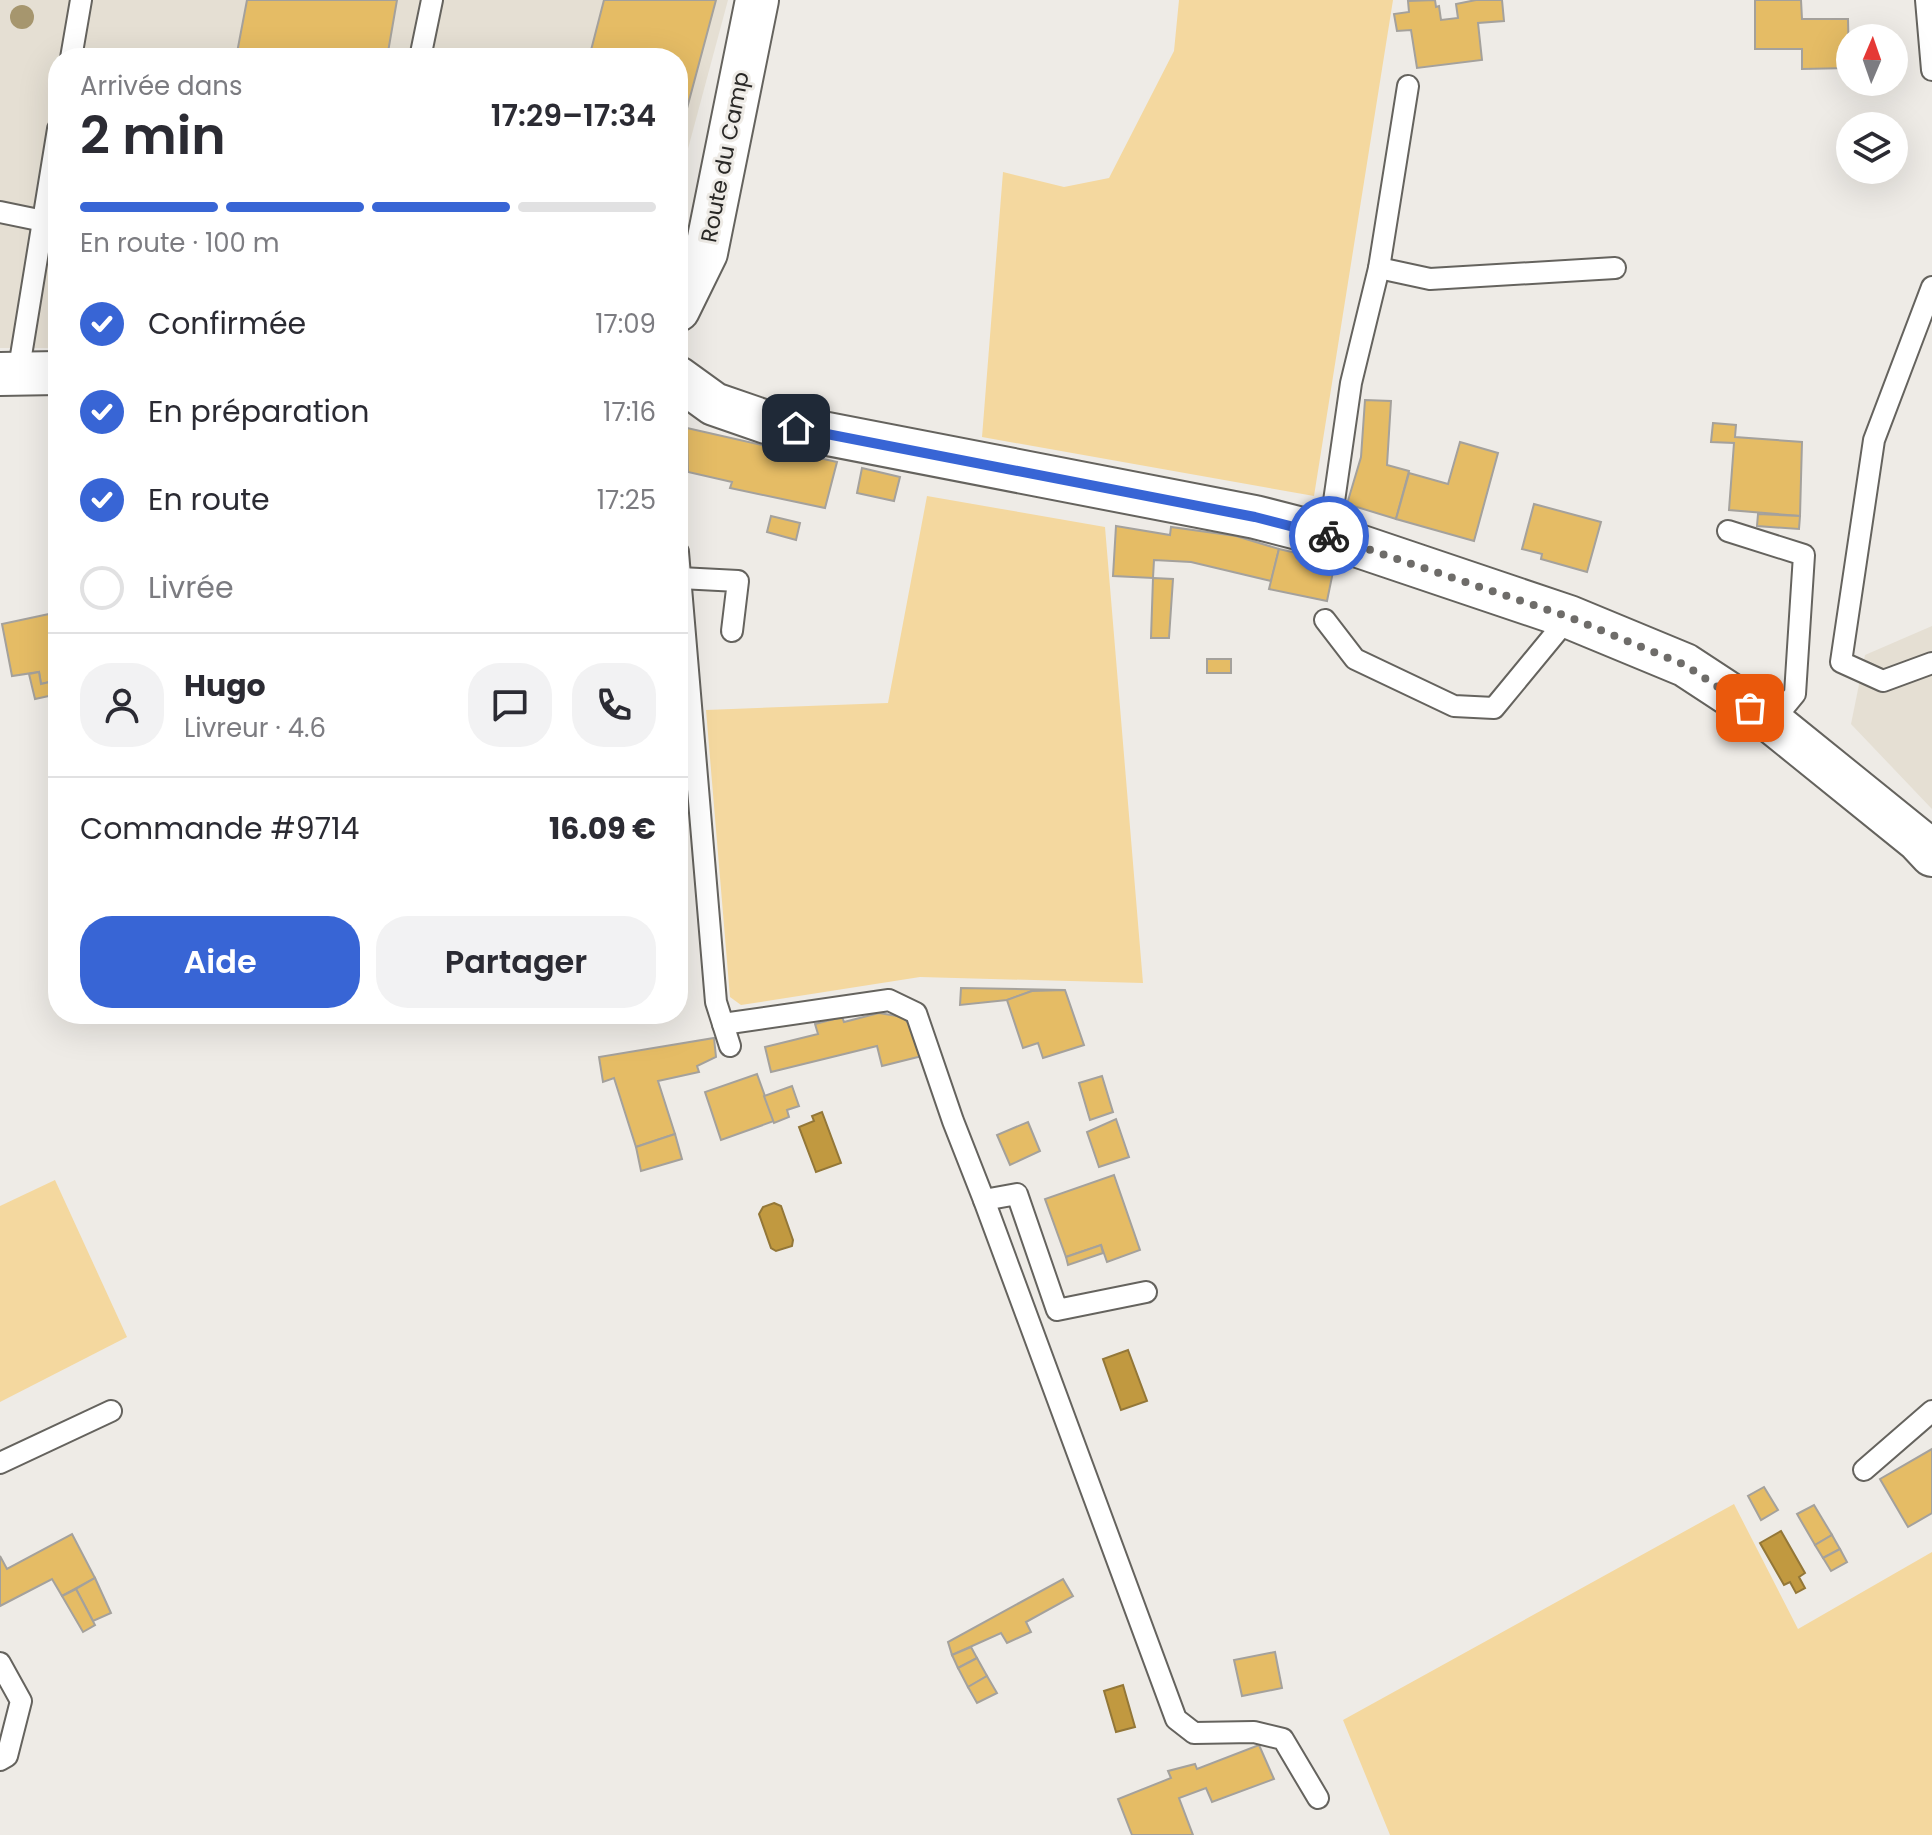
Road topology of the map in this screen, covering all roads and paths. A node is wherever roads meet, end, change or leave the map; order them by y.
1 (81, 0) edge
2 (432, 0) edge
3 (757, 0) edge
4 (1926, 0) edge
5 (73, 48) edge
6 (422, 48) edge
7 (1932, 70) edge
8 (1408, 86) dead end
9 (0, 212) edge
10 (48, 223) edge
11 (48, 235) edge
12 (1379, 268) junction
13 (1615, 268) dead end
14 (1932, 287) edge
15 (688, 290) edge
16 (25, 374) edge
17 (688, 389) edge
18 (1728, 531) dead end
19 (1329, 536) junction
20 (688, 578) edge
21 (1569, 617) junction
22 (1325, 620) dead end
23 (732, 631) dead end
24 (1932, 663) edge
25 (688, 672) edge
26 (1772, 722) junction
27 (1932, 855) edge
28 (723, 1024) junction
29 (730, 1046) dead end
30 (984, 1200) junction
31 (1146, 1292) dead end
32 (111, 1411) dead end
33 (1932, 1411) edge
34 (0, 1463) edge
35 (1864, 1470) dead end
36 (0, 1663) edge
37 (0, 1760) edge
38 (1318, 1798) dead end

1 - 5 lane
2 - 6 lane
3 - 15 street, Route du Camp
4 - 7 lane
8 - 12 lane
9 - 10 lane
11 - 16 lane
12 - 13 lane
12 - 19 lane
14 - 24 lane
17 - 19 street
18 - 26 lane
19 - 21 street
20 - 23 lane
21 - 22 lane
21 - 26 street
25 - 28 lane
26 - 27 street
28 - 29 lane
28 - 30 lane
30 - 31 lane
30 - 38 lane
32 - 34 lane
33 - 35 lane
36 - 37 lane

